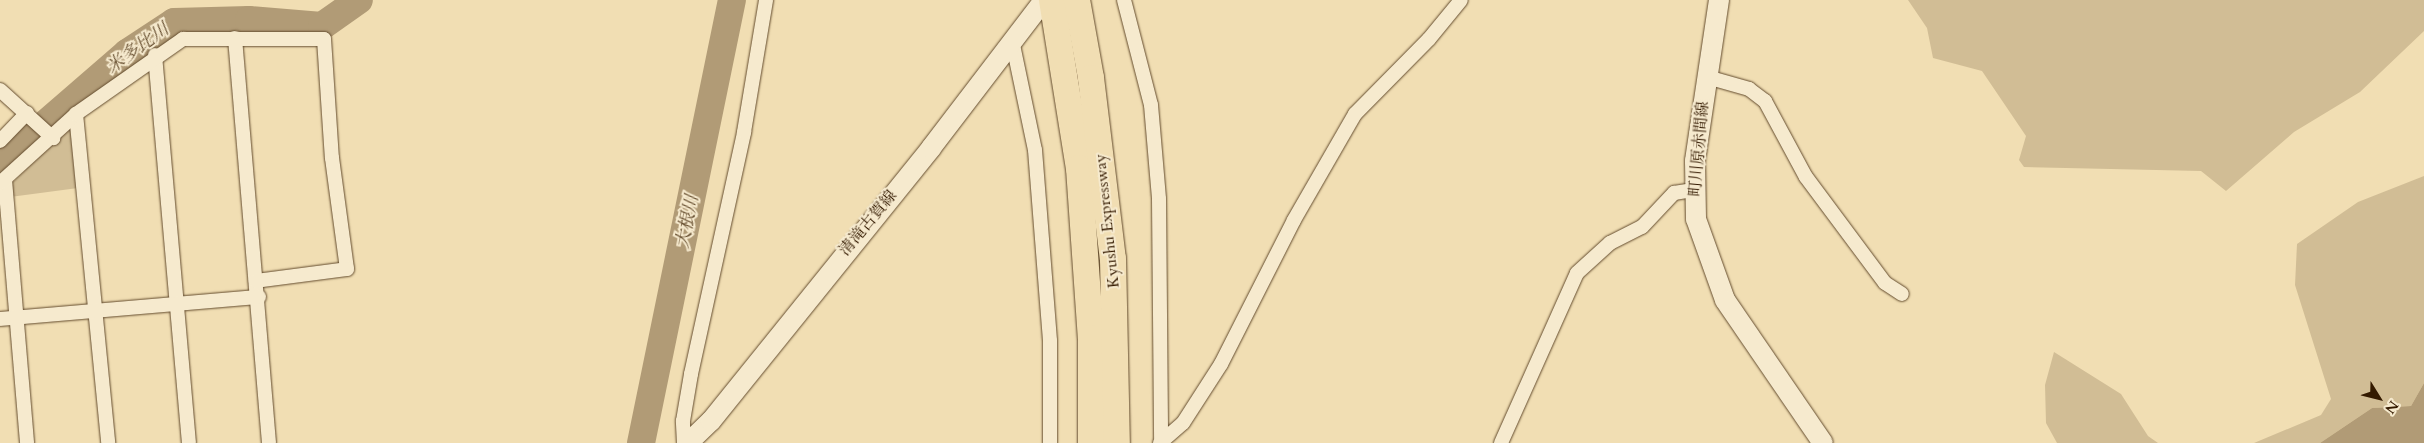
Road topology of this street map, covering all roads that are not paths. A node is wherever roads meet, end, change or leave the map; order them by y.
1 (766, 0) edge
2 (1124, 0) edge
3 (1461, 0) edge
4 (1719, 0) edge
5 (1056, 1) edge
6 (235, 38) junction
7 (1012, 40) junction
8 (155, 55) junction
9 (1707, 77) junction
10 (0, 90) edge
11 (27, 113) junction
12 (76, 114) junction
13 (53, 138) junction
14 (0, 141) edge
15 (2, 182) edge
16 (1694, 190) junction
17 (256, 281) junction
18 (1902, 294) dead end
19 (259, 297) junction
20 (178, 304) junction
21 (97, 311) junction
22 (16, 318) junction
23 (0, 319) edge
24 (1161, 442) edge
25 (27, 443) edge
26 (108, 443) edge
27 (189, 443) edge
28 (268, 443) edge
29 (686, 443) edge
30 (1050, 443) edge
31 (1091, 443) edge
32 (1117, 443) edge
33 (1501, 443) edge
34 (1823, 443) edge

1 - 29 street
2 - 24 street
3 - 24 street
4 - 9 main road, 町川原赤間線
5 - 7 main road, 清滝古賀線
5 - 31 highway, Kyushu Expressway
5 - 32 highway, Kyushu Expressway
6 - 8 street
6 - 17 street
6 - 17 street
7 - 29 main road, 清滝古賀線
7 - 30 street
8 - 12 street
8 - 20 street
9 - 16 main road, 町川原赤間線
9 - 18 street
10 - 11 street
11 - 13 street
11 - 14 street
12 - 13 street
12 - 21 street
13 - 15 street
15 - 22 street
16 - 33 street
16 - 34 main road, 町川原赤間線
17 - 19 street
19 - 20 street
19 - 28 street
20 - 21 street
20 - 27 street
21 - 22 street
21 - 26 street
22 - 23 street
22 - 25 street

